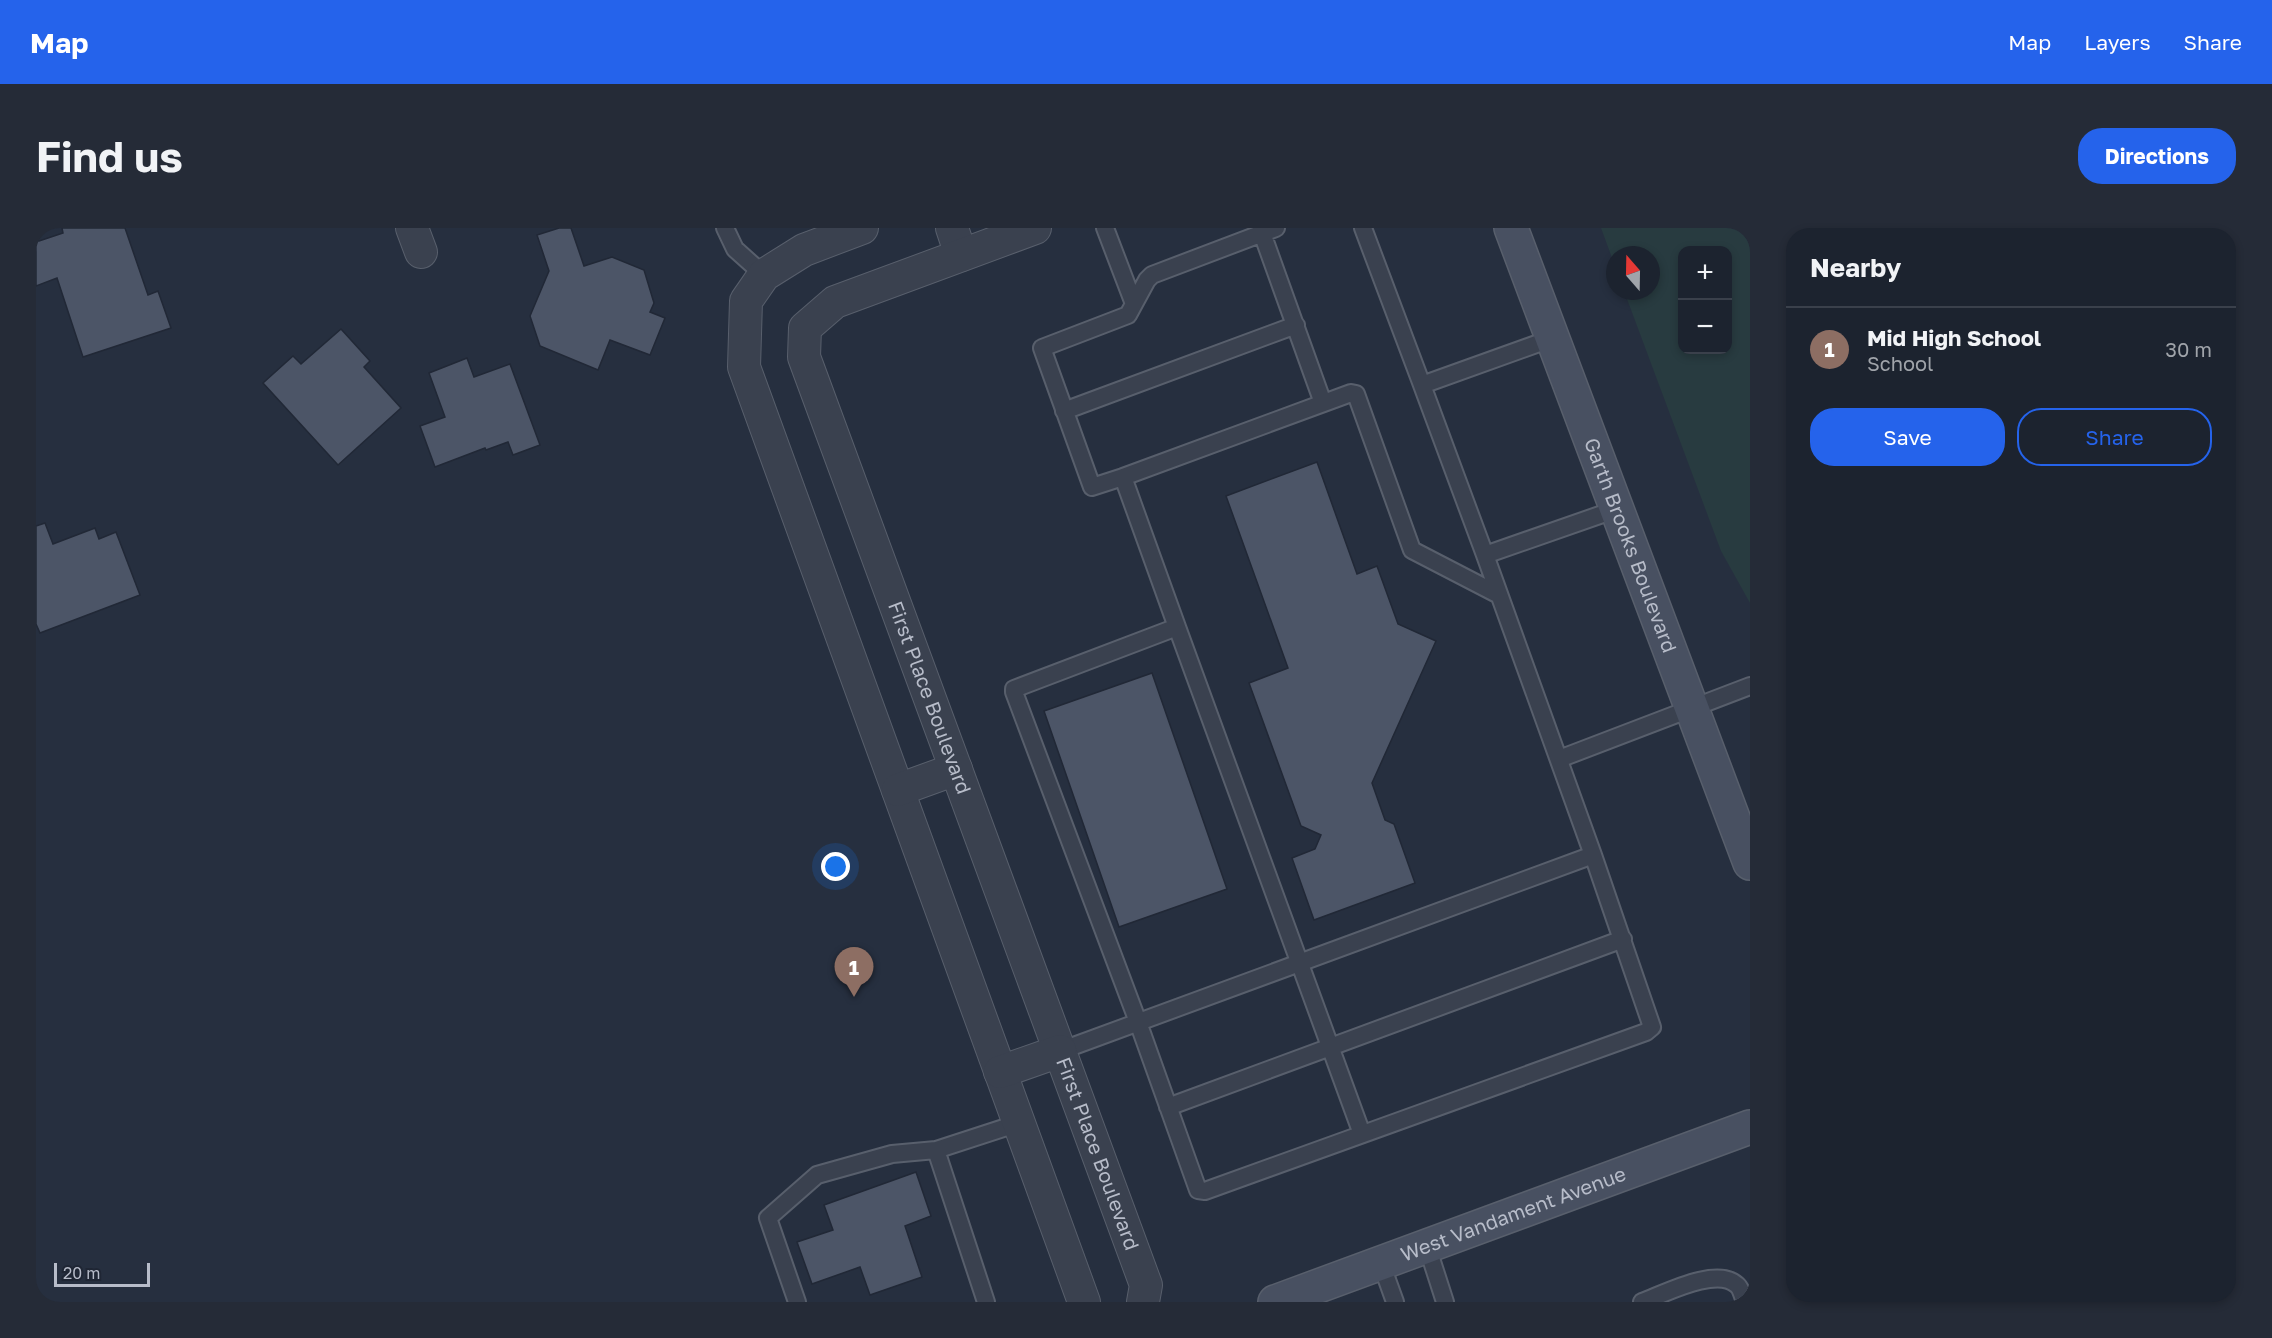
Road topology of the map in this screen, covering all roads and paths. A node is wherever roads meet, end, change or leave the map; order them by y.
1 (725, 228) edge
2 (1035, 228) edge
3 (1105, 228) edge
4 (1363, 228) edge
5 (1511, 228) edge
6 (858, 229) edge
7 (1269, 231) edge
8 (957, 242) edge
9 (764, 275) junction
10 (1134, 304) junction
11 (1296, 325) junction
12 (1553, 338) junction
13 (1422, 385) junction
14 (1323, 403) junction
15 (1064, 411) junction
16 (1123, 477) junction
17 (1617, 509) junction
18 (1485, 555) junction
19 (1499, 596) junction
20 (1177, 627) junction
21 (1750, 686) edge
22 (1692, 708) junction
23 (1559, 759) junction
24 (956, 769) junction
25 (898, 790) junction
26 (1593, 855) junction
27 (1750, 863) edge
28 (1623, 939) junction
29 (1301, 963) junction
30 (1138, 1022) junction
31 (1331, 1047) junction
32 (1060, 1051) junction
33 (1000, 1072) junction
34 (1168, 1107) junction
35 (1019, 1124) junction
36 (1750, 1127) edge
37 (1362, 1134) junction
38 (936, 1150) junction
39 (1427, 1246) junction
40 (1381, 1263) junction
41 (797, 1302) edge
42 (986, 1302) edge
43 (1084, 1302) edge
44 (1143, 1302) edge
45 (1275, 1302) edge
46 (1395, 1302) edge
47 (1445, 1302) edge
48 (1642, 1302) edge
49 (1745, 1302) edge

1 - 9 lane
2 - 8 street, First Place Boulevard
3 - 10 lane
4 - 13 lane
5 - 12 street, Garth Brooks Boulevard
6 - 9 street
7 - 10 lane
7 - 11 lane
8 - 24 street, First Place Boulevard
9 - 25 street
10 - 15 lane
11 - 14 lane
11 - 15 lane
12 - 13 lane
12 - 17 street, Garth Brooks Boulevard
13 - 18 lane
14 - 16 lane
14 - 19 lane
15 - 16 lane
16 - 20 lane
17 - 18 lane
17 - 22 street, Garth Brooks Boulevard
18 - 19 lane
19 - 23 lane
20 - 29 lane
20 - 30 lane
21 - 22 lane
22 - 23 lane
22 - 27 street, Garth Brooks Boulevard
23 - 26 lane
24 - 25 street
24 - 32 street, First Place Boulevard
25 - 33 street
26 - 28 lane
26 - 29 lane
28 - 31 lane
28 - 37 lane
29 - 30 lane
29 - 31 lane
30 - 32 lane
30 - 34 lane
31 - 34 lane
31 - 37 lane
32 - 33 street
32 - 44 street, First Place Boulevard
33 - 35 street
34 - 37 lane
35 - 38 lane
35 - 43 street
36 - 39 street, West Vandament Avenue
38 - 41 lane
38 - 42 lane
39 - 40 street, West Vandament Avenue
39 - 47 lane
40 - 45 street, West Vandament Avenue
40 - 46 lane
48 - 49 lane

